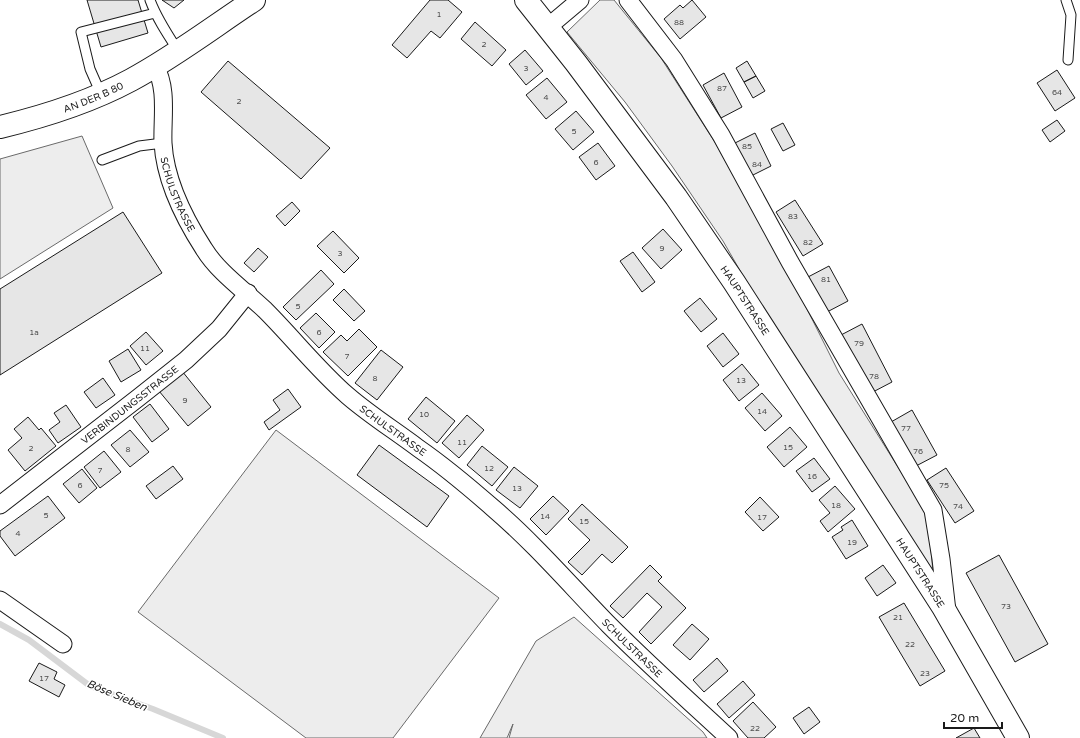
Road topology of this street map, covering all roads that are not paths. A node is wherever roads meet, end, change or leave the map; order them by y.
1 (150, 0) edge
2 (254, 0) edge
3 (526, 0) edge
4 (580, 0) edge
5 (628, 0) edge
6 (1066, 0) edge
7 (155, 13) junction
8 (548, 27) junction
9 (179, 52) junction
10 (1068, 60) dead end
11 (155, 66) junction
12 (101, 95) junction
13 (0, 127) edge
14 (163, 143) junction
15 (102, 160) dead end
16 (248, 293) junction
17 (0, 505) edge
18 (0, 600) edge
19 (947, 614) junction
20 (63, 644) dead end
21 (729, 738) edge
22 (1018, 738) edge

1 - 7 lane
2 - 9 main road, AN DER B 80
3 - 8 main road, HAUPTSTRASSE
4 - 8 street
5 - 19 street, HAUPTSTRASSE
6 - 10 lane
7 - 9 lane
7 - 12 lane
8 - 19 main road, HAUPTSTRASSE
9 - 11 main road, AN DER B 80
11 - 12 main road, AN DER B 80
11 - 14 street, SCHULSTRASSE
12 - 13 main road, AN DER B 80
14 - 15 lane
14 - 16 street, SCHULSTRASSE
16 - 17 street, VERBINDUNGSSTRASSE
16 - 21 street, SCHULSTRASSE
18 - 20 street
19 - 22 main road, HAUPTSTRASSE

